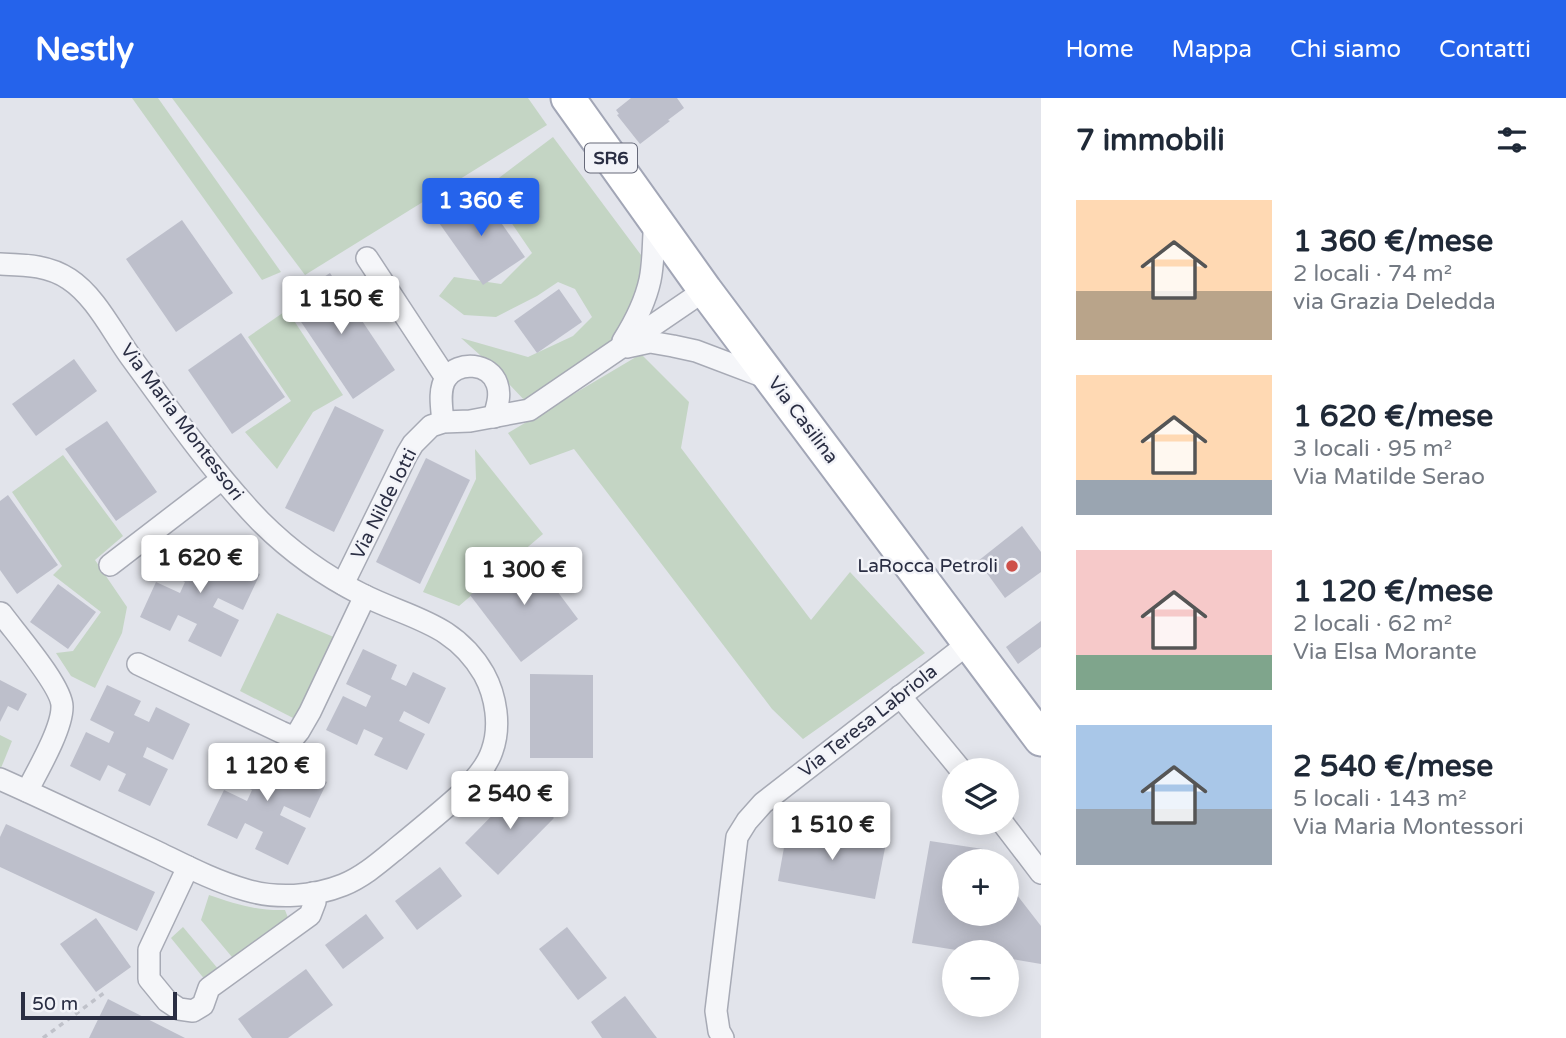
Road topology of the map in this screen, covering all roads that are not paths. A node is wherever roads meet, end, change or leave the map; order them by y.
1 (568, 98) edge
2 (655, 219) junction
3 (367, 258) dead end
4 (0, 264) edge
5 (705, 290) junction
6 (618, 349) junction
7 (446, 378) junction
8 (773, 380) junction
9 (494, 417) junction
10 (443, 422) junction
11 (222, 479) junction
12 (110, 565) dead end
13 (343, 584) junction
14 (365, 596) junction
15 (1, 613) edge
16 (969, 643) junction
17 (138, 664) dead end
18 (900, 696) junction
19 (1041, 739) edge
20 (951, 758) edge
21 (0, 779) edge
22 (27, 791) junction
23 (1012, 835) edge
24 (188, 867) junction
25 (1041, 873) edge
26 (313, 893) junction
27 (723, 1038) edge

1 - 2 main road, Via Casilina / SR6
2 - 5 main road, Via Casilina / SR6
2 - 6 street
3 - 7 street
4 - 11 street, Via Maria Montessori
5 - 6 street
5 - 8 main road, Via Casilina / SR6
6 - 8 street
6 - 9 street
7 - 9 street
7 - 10 street
8 - 16 main road, Via Casilina / SR6
9 - 10 street
10 - 13 street, Via Nilde Iotti
11 - 12 street
11 - 13 street, Via Maria Montessori
13 - 14 street, Via Maria Montessori
14 - 17 street
14 - 26 street, Via Maria Montessori
15 - 22 street
16 - 18 street, Via Teresa Labriola
16 - 19 main road, Via Casilina / SR6
18 - 20 street
18 - 27 street, Via Teresa Labriola
21 - 22 street, Via Maria Montessori
22 - 24 street, Via Maria Montessori
23 - 25 street
24 - 26 street, Via Maria Montessori
24 - 26 street

